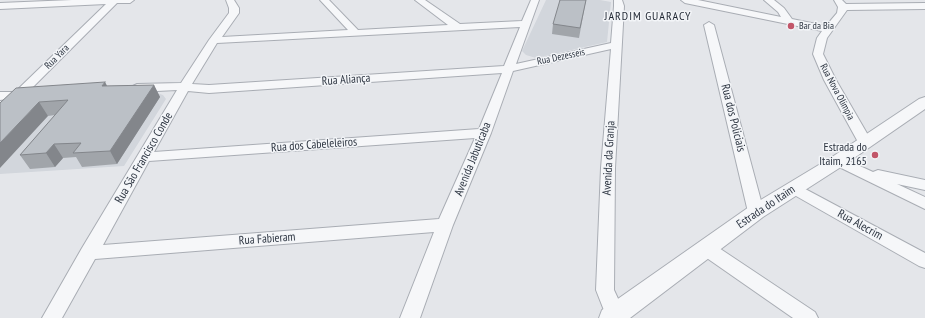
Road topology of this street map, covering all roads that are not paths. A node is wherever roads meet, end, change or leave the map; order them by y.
1 (130, 0) edge
2 (230, 0) edge
3 (324, 0) edge
4 (419, 0) edge
5 (535, 0) edge
6 (618, 0) edge
7 (686, 0) edge
8 (768, 0) edge
9 (921, 0) edge
10 (114, 1) edge
11 (925, 2) edge
12 (840, 3) edge
13 (0, 6) edge
14 (925, 6) edge
15 (788, 21) junction
16 (526, 24) junction
17 (709, 25) dead end
18 (457, 27) junction
19 (829, 30) junction
20 (356, 33) junction
21 (214, 40) junction
22 (616, 45) junction
23 (507, 69) junction
24 (184, 88) junction
25 (123, 89) edge
26 (39, 94) edge
27 (18, 95) junction
28 (0, 96) edge
29 (925, 102) edge
30 (0, 113) edge
31 (484, 133) junction
32 (864, 142) junction
33 (144, 157) junction
34 (838, 161) junction
35 (859, 172) junction
36 (925, 185) edge
37 (794, 188) junction
38 (925, 204) edge
39 (756, 212) junction
40 (445, 225) junction
41 (708, 249) junction
42 (88, 253) junction
43 (925, 261) edge
44 (614, 317) edge
45 (52, 318) edge
46 (410, 318) edge
47 (808, 318) edge

1 - 10 street
2 - 21 street, Rua São Francisco Conde
3 - 20 street
4 - 18 street
5 - 16 street, Avenida Jabuticaba
6 - 22 street, Avenida da Granja
7 - 15 street
8 - 15 street
9 - 11 street
10 - 13 street
10 - 27 street, Rua Yara
12 - 14 street
12 - 19 street, Rua Nova Olímpia
15 - 19 street
16 - 18 street
16 - 23 street, Avenida Jabuticaba
17 - 39 street, Rua dos Policiais
18 - 20 street
19 - 32 street, Rua Nova Olímpia
20 - 21 street
21 - 24 street, Rua São Francisco Conde
22 - 23 street, Rua Dezesseis
22 - 44 street, Avenida da Granja
23 - 24 street, Rua Aliança
23 - 31 street, Avenida Jabuticaba
24 - 25 street, Rua Aliança
24 - 33 street, Rua São Francisco Conde
26 - 27 street
27 - 28 street
27 - 30 street, Rua Yara
29 - 32 street, Estrada do Itaim
31 - 33 street, Rua dos Cabeleleiros
31 - 40 street, Avenida Jabuticaba
32 - 34 street, Estrada do Itaim
33 - 42 street, Rua São Francisco Conde
34 - 35 street
34 - 37 street, Estrada do Itaim
35 - 36 street
35 - 38 street
37 - 39 street, Estrada do Itaim
37 - 43 street, Rua Alecrim
39 - 41 street, Estrada do Itaim
40 - 42 street, Rua Fabieram
40 - 46 street, Avenida Jabuticaba
41 - 44 street, Estrada do Itaim
41 - 47 street
42 - 45 street, Rua São Francisco Conde

